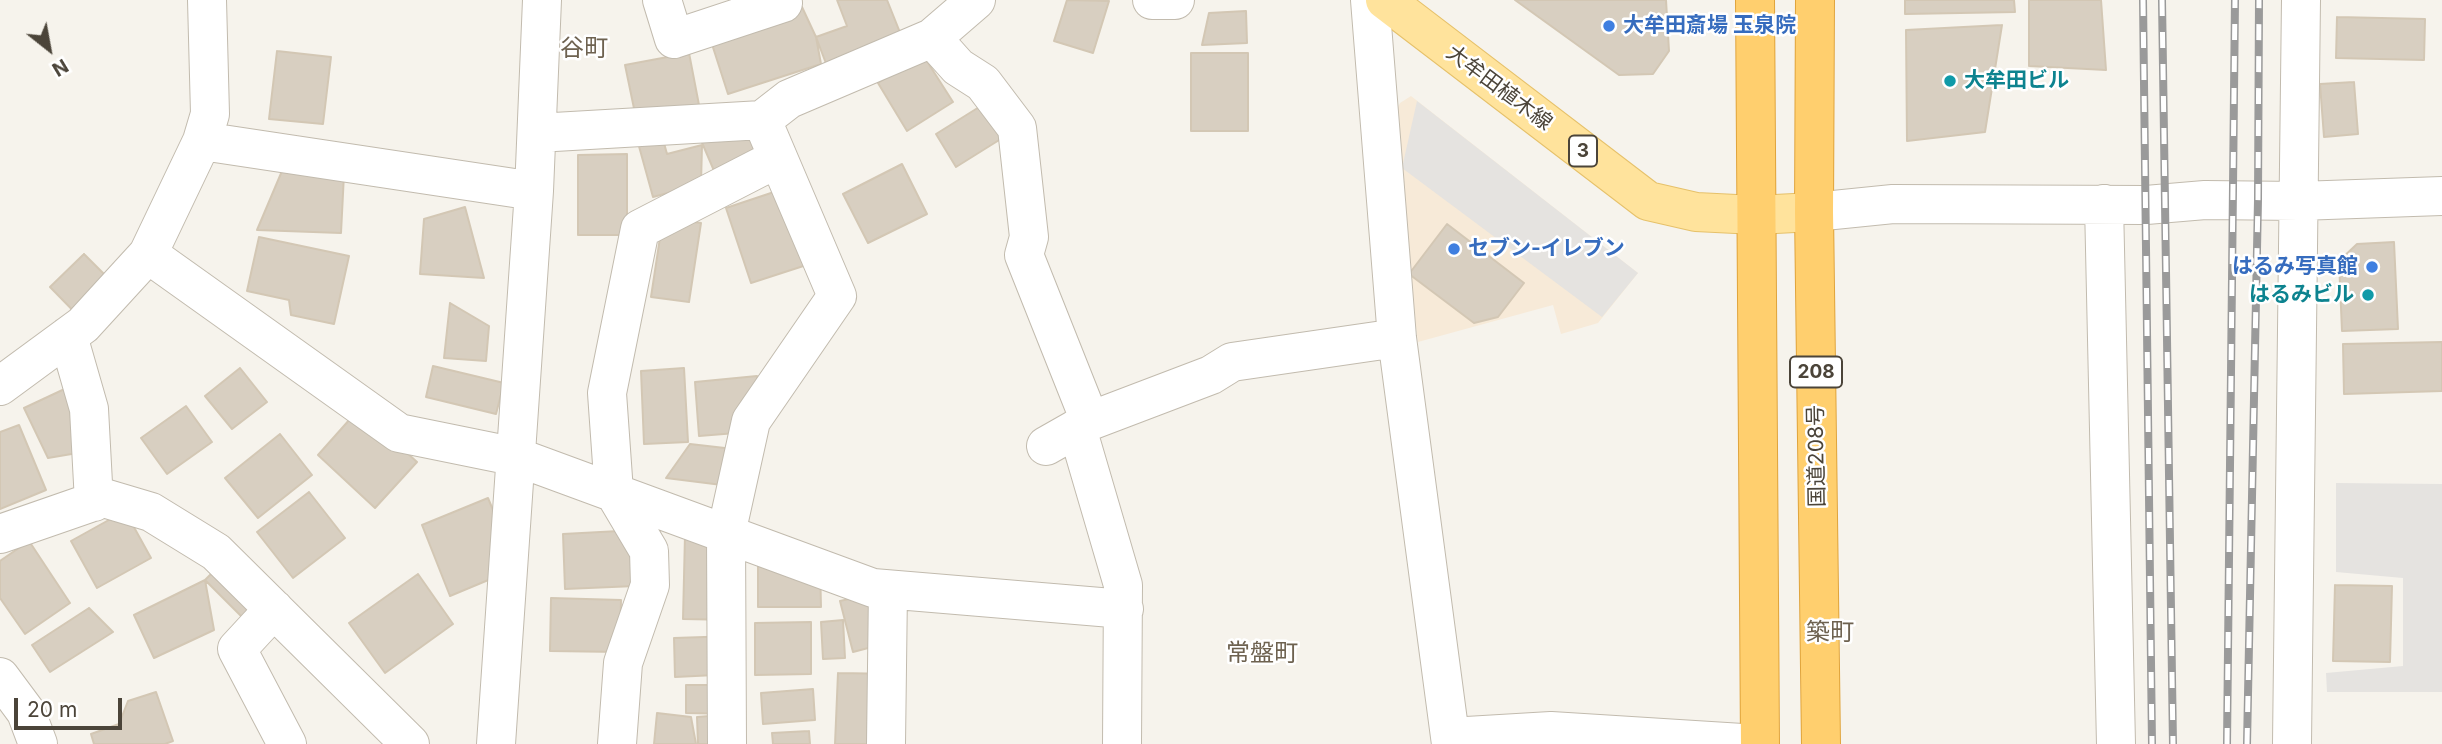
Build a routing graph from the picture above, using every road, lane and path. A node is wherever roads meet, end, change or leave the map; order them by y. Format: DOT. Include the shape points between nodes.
graph roads {
  1 [pos="206,0"];
  2 [pos="542,0"];
  3 [pos="662,0"];
  4 [pos="782,0"];
  5 [pos="976,0"];
  6 [pos="1152,0"];
  7 [pos="1175,0"];
  8 [pos="1370,0"];
  9 [pos="1385,0"];
  10 [pos="1755,0"];
  11 [pos="1815,0"];
  12 [pos="2301,0"];
  13 [pos="932,38"];
  14 [pos="762,120"];
  15 [pos="537,133"];
  16 [pos="202,141"];
  17 [pos="778,158"];
  18 [pos="534,191"];
  19 [pos="2442,196"];
  20 [pos="2299,201"];
  21 [pos="2104,204"];
  22 [pos="1814,212"];
  23 [pos="1756,215"];
  24 [pos="148,254"];
  25 [pos="68,336"];
  26 [pos="1397,338"];
  27 [pos="5,373"];
  28 [pos="1071,432"];
  29 [pos="517,457"];
  30 [pos="614,492"];
  31 [pos="94,502"];
  32 [pos="0,534"];
  33 [pos="726,534"];
  34 [pos="888,590"];
  35 [pos="274,609"];
  36 [pos="1124,610"];
  37 [pos="0,677"];
  38 [pos="1450,741"];
  39 [pos="38,744"];
  40 [pos="287,744"];
  41 [pos="410,744"];
  42 [pos="496,744"];
  43 [pos="617,744"];
  44 [pos="727,744"];
  45 [pos="886,744"];
  46 [pos="1122,744"];
  47 [pos="1759,744"];
  48 [pos="1821,744"];
  49 [pos="2116,744"];
  50 [pos="2292,744"];
  1 -- 16 [label="street" via="210,114"];
  2 -- 15 [label="street"];
  3 -- 4 [label="street" via="674,39"];
  5 -- 13 [label="street"];
  6 -- 7 [label="street"];
  8 -- 26 [label="street"];
  9 -- 23 [label="main road, 大牟田植木線 / 3" via="1648,201 1696,212"];
  10 -- 23 [label="highway"];
  11 -- 22 [label="highway, 国道208号 / 208"];
  12 -- 20 [label="street"];
  13 -- 14 [label="street" via="789,99"];
  13 -- 28 [label="street" via="958,66 983,83 1017,128 1029,237 1024,255"];
  14 -- 15 [label="street"];
  14 -- 17 [label="street"];
  15 -- 18 [label="street"];
  16 -- 18 [label="street"];
  16 -- 24 [label="street"];
  17 -- 30 [label="street" via="640,229 607,393"];
  17 -- 33 [label="street" via="837,296 751,421"];
  18 -- 29 [label="street"];
  19 -- 20 [label="street"];
  20 -- 21 [label="street"];
  20 -- 50 [label="street"];
  21 -- 22 [label="street" via="1893,204"];
  21 -- 49 [label="street"];
  22 -- 23 [label="main road, 大牟田植木線 / 3"];
  22 -- 48 [label="highway, 国道208号 / 208"];
  23 -- 47 [label="highway"];
  24 -- 25 [label="street"];
  24 -- 29 [label="street" via="398,433"];
  25 -- 27 [label="street"];
  25 -- 31 [label="street" via="89,409"];
  26 -- 28 [label="street" via="1232,362 1211,375"];
  26 -- 38 [label="street"];
  28 -- 36 [label="street" via="1123,585"];
  29 -- 30 [label="street"];
  29 -- 42 [label="street"];
  30 -- 33 [label="street"];
  30 -- 43 [label="street" via="649,551 650,585 623,663"];
  31 -- 32 [label="street"];
  31 -- 35 [label="street" via="104,498 151,512 216,552"];
  33 -- 34 [label="street" via="873,589"];
  33 -- 44 [label="street"];
  34 -- 36 [label="street"];
  34 -- 45 [label="street"];
  35 -- 40 [label="street" via="237,649"];
  35 -- 41 [label="street"];
  36 -- 46 [label="street"];
  37 -- 39 [label="street" via="26,712"];
  38 -- 47 [label="street" via="1550,731"];
}
